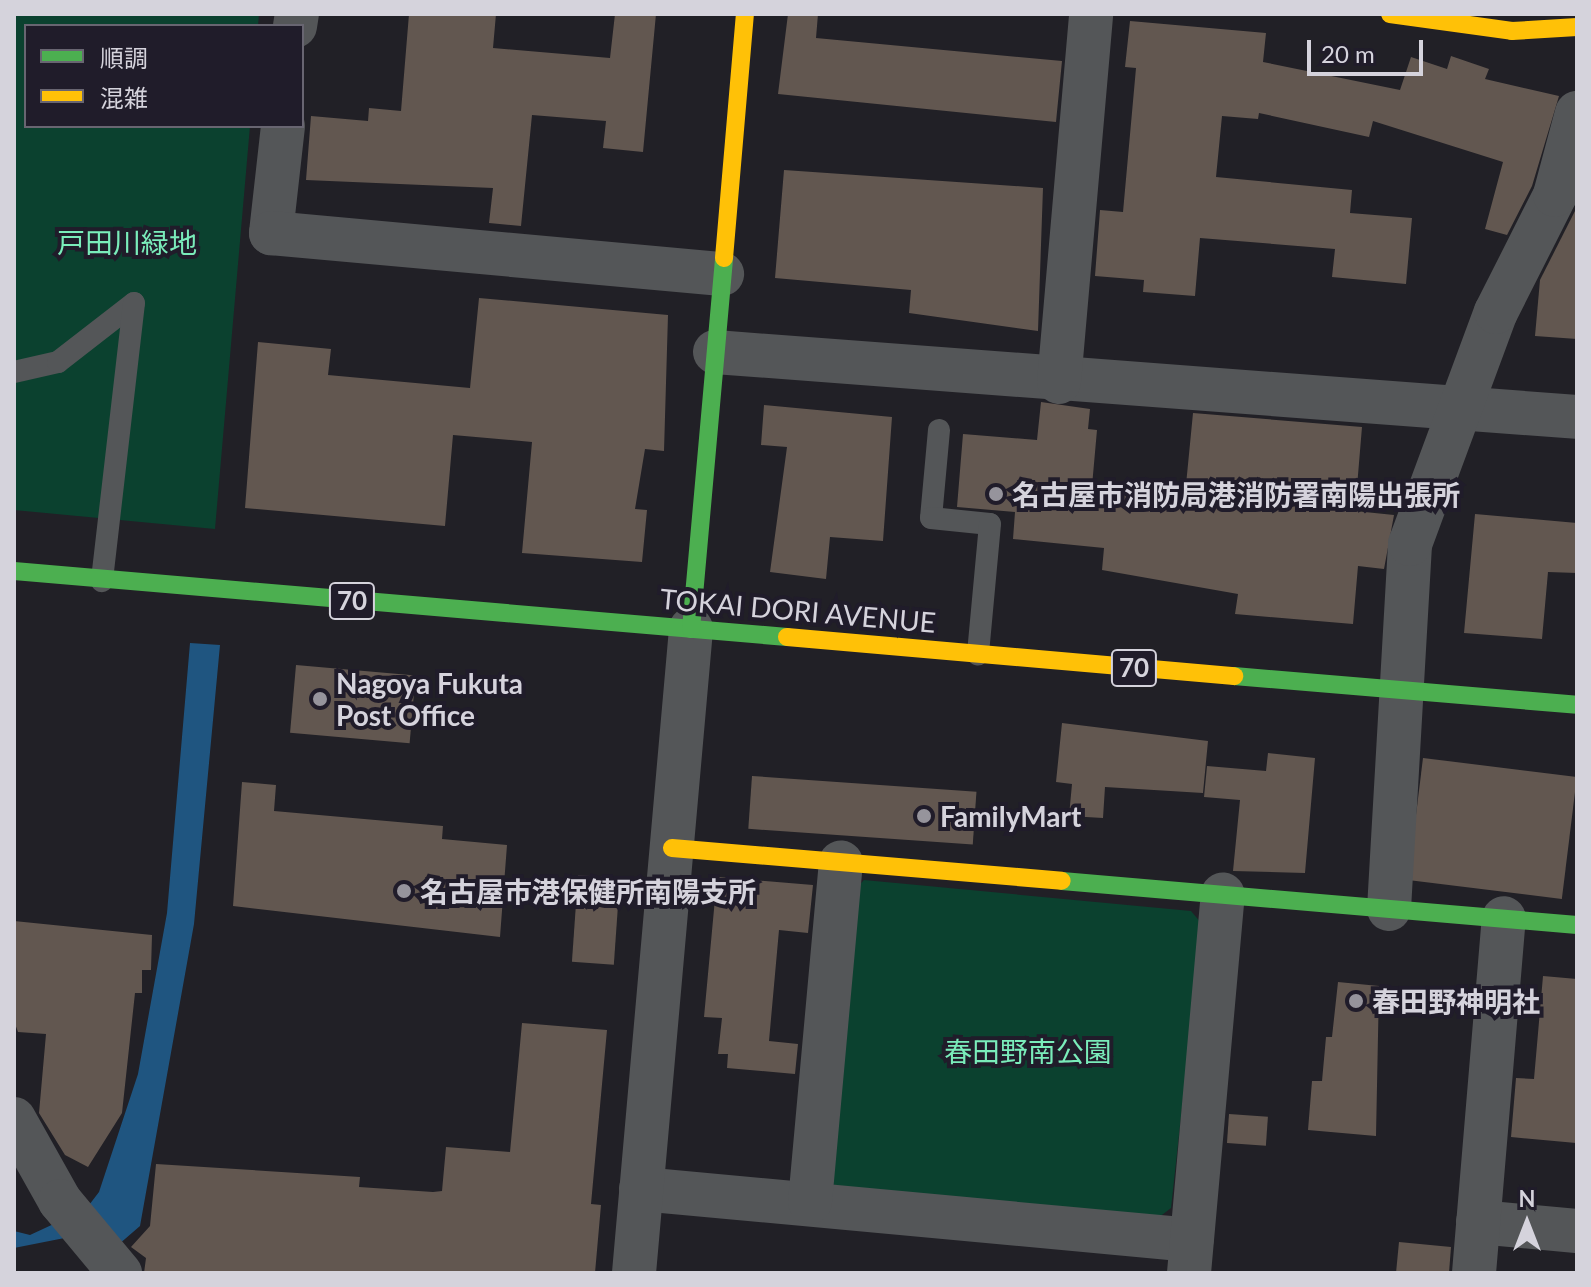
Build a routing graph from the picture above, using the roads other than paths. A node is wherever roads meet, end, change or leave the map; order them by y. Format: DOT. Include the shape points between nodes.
graph roads {
  1 [pos="745,14"];
  2 [pos="1091,14"];
  3 [pos="1390,14"];
  4 [pos="1577,27"];
  5 [pos="1577,113"];
  6 [pos="283,128"];
  7 [pos="722,274"];
  8 [pos="715,352"];
  9 [pos="14,372"];
  10 [pos="1059,382"];
  11 [pos="1461,410"];
  12 [pos="1577,417"];
  13 [pos="939,430"];
  14 [pos="14,571"];
  15 [pos="102,581"];
  16 [pos="691,629"];
  17 [pos="978,654"];
  18 [pos="1406,691"];
  19 [pos="1577,705"];
  20 [pos="672,848"];
  21 [pos="841,862"];
  22 [pos="1223,895"];
  23 [pos="1389,909"];
  24 [pos="1504,918"];
  25 [pos="1577,925"];
  26 [pos="14,1119"];
  27 [pos="641,1189"];
  28 [pos="810,1202"];
  29 [pos="1478,1222"];
  30 [pos="1577,1231"];
  31 [pos="1190,1256"];
  32 [pos="120,1273"];
  33 [pos="634,1273"];
  34 [pos="1474,1273"];
  1 -- 7 [label="street"];
  2 -- 10 [label="street"];
  3 -- 4 [label="street" via="1512,31"];
  5 -- 11 [label="street" via="1555,195 1496,312"];
  6 -- 7 [label="street" via="271,233"];
  7 -- 8 [label="street"];
  8 -- 10 [label="street"];
  8 -- 16 [label="street"];
  9 -- 15 [label="lane" via="58,362 134,303"];
  10 -- 11 [label="street"];
  11 -- 12 [label="street"];
  11 -- 18 [label="street" via="1410,544"];
  13 -- 17 [label="lane" via="931,518 990,524"];
  14 -- 15 [label="street, TOKAI DORI AVENUE / 70"];
  15 -- 16 [label="street, TOKAI DORI AVENUE / 70"];
  16 -- 17 [label="street, TOKAI DORI AVENUE / 70"];
  16 -- 20 [label="street"];
  17 -- 18 [label="street, TOKAI DORI AVENUE / 70"];
  18 -- 19 [label="street, TOKAI DORI AVENUE / 70"];
  18 -- 23 [label="street"];
  20 -- 21 [label="street"];
  20 -- 27 [label="street"];
  21 -- 22 [label="street"];
  21 -- 28 [label="street"];
  22 -- 23 [label="street"];
  22 -- 31 [label="street"];
  23 -- 24 [label="street"];
  24 -- 25 [label="street"];
  24 -- 29 [label="street"];
  26 -- 32 [label="street" via="80,1226"];
  27 -- 28 [label="street"];
  27 -- 33 [label="street"];
  28 -- 31 [label="street"];
  29 -- 30 [label="street"];
  29 -- 34 [label="street"];
}
